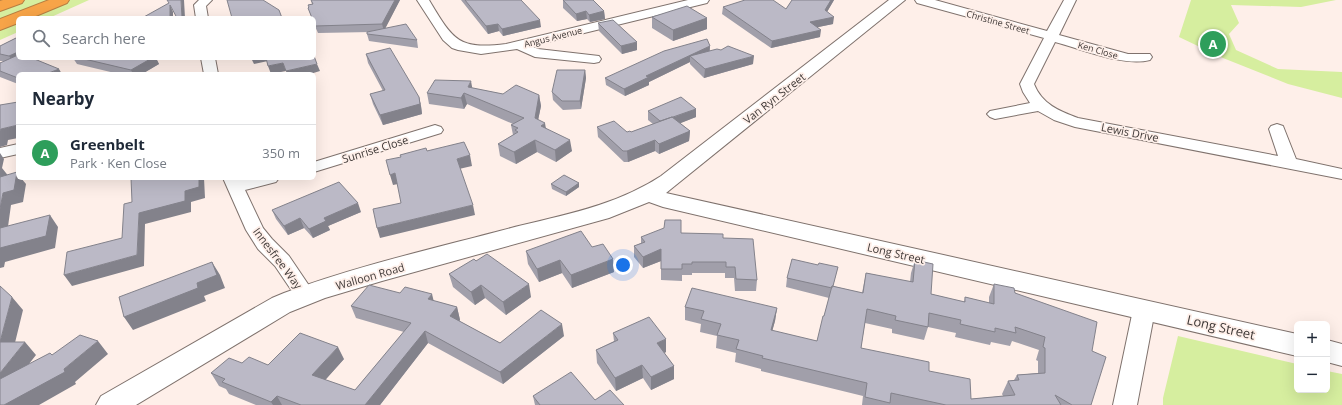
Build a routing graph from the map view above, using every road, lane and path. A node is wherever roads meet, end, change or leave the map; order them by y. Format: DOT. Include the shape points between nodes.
graph roads {
  1 [pos="17,0"];
  2 [pos="21,0"];
  3 [pos="62,0"];
  4 [pos="206,0"];
  5 [pos="423,0"];
  6 [pos="703,0"];
  7 [pos="898,0"];
  8 [pos="921,0"];
  9 [pos="1070,0"];
  10 [pos="0,7"];
  11 [pos="24,16"];
  12 [pos="24,16"];
  13 [pos="202,16"];
  14 [pos="16,19"];
  15 [pos="16,19"];
  16 [pos="0,26"];
  17 [pos="1051,37"];
  18 [pos="519,45"];
  19 [pos="1145,57"];
  20 [pos="594,59"];
  21 [pos="208,60"];
  22 [pos="211,72"];
  23 [pos="1040,106"];
  24 [pos="996,114"];
  25 [pos="1277,129"];
  26 [pos="435,130"];
  27 [pos="16,149"];
  28 [pos="0,153"];
  29 [pos="1289,163"];
  30 [pos="316,165"];
  31 [pos="1342,174"];
  32 [pos="256,180"];
  33 [pos="234,183"];
  34 [pos="648,194"];
  35 [pos="305,294"];
  36 [pos="1144,310"];
  37 [pos="1294,344"];
  38 [pos="1330,352"];
  39 [pos="1342,355"];
  40 [pos="111,405"];
  41 [pos="1125,405"];
  1 -- 10 [label="highway"];
  2 -- 10 [label="highway"];
  3 -- 11 [label="highway"];
  3 -- 12 [label="highway"];
  4 -- 13 [label="street" via="200,6"];
  5 -- 18 [label="street, Angus Avenue" via="442,28 456,44 464,48 491,50"];
  6 -- 18 [label="street, Angus Avenue"];
  7 -- 34 [label="street, Van Ryn Street" via="669,181"];
  8 -- 17 [label="street, Christine Street"];
  9 -- 17 [label="street, Lewis Drive"];
  14 -- 16 [label="highway"];
  15 -- 16 [label="highway"];
  17 -- 19 [label="street, Ken Close" via="1128,58"];
  17 -- 23 [label="street, Lewis Drive" via="1027,84 1034,101"];
  18 -- 20 [label="street" via="535,53"];
  21 -- 22 [label="street"];
  23 -- 24 [label="street"];
  23 -- 29 [label="street, Lewis Drive" via="1059,117 1075,122"];
  25 -- 29 [label="street"];
  26 -- 30 [label="street, Sunrise Close"];
  27 -- 28 [label="street"];
  29 -- 31 [label="street, Lewis Drive"];
  32 -- 33 [label="street"];
  33 -- 35 [label="street, Innesfree Way" via="255,230 282,261"];
  34 -- 35 [label="street, Walloon Road" via="623,206 599,213"];
  34 -- 36 [label="street, Long Street" via="663,200"];
  35 -- 40 [label="street, Walloon Road" via="280,305"];
  36 -- 37 [label="street, Long Street"];
  36 -- 41 [label="street"];
  38 -- 39 [label="street"];
}
